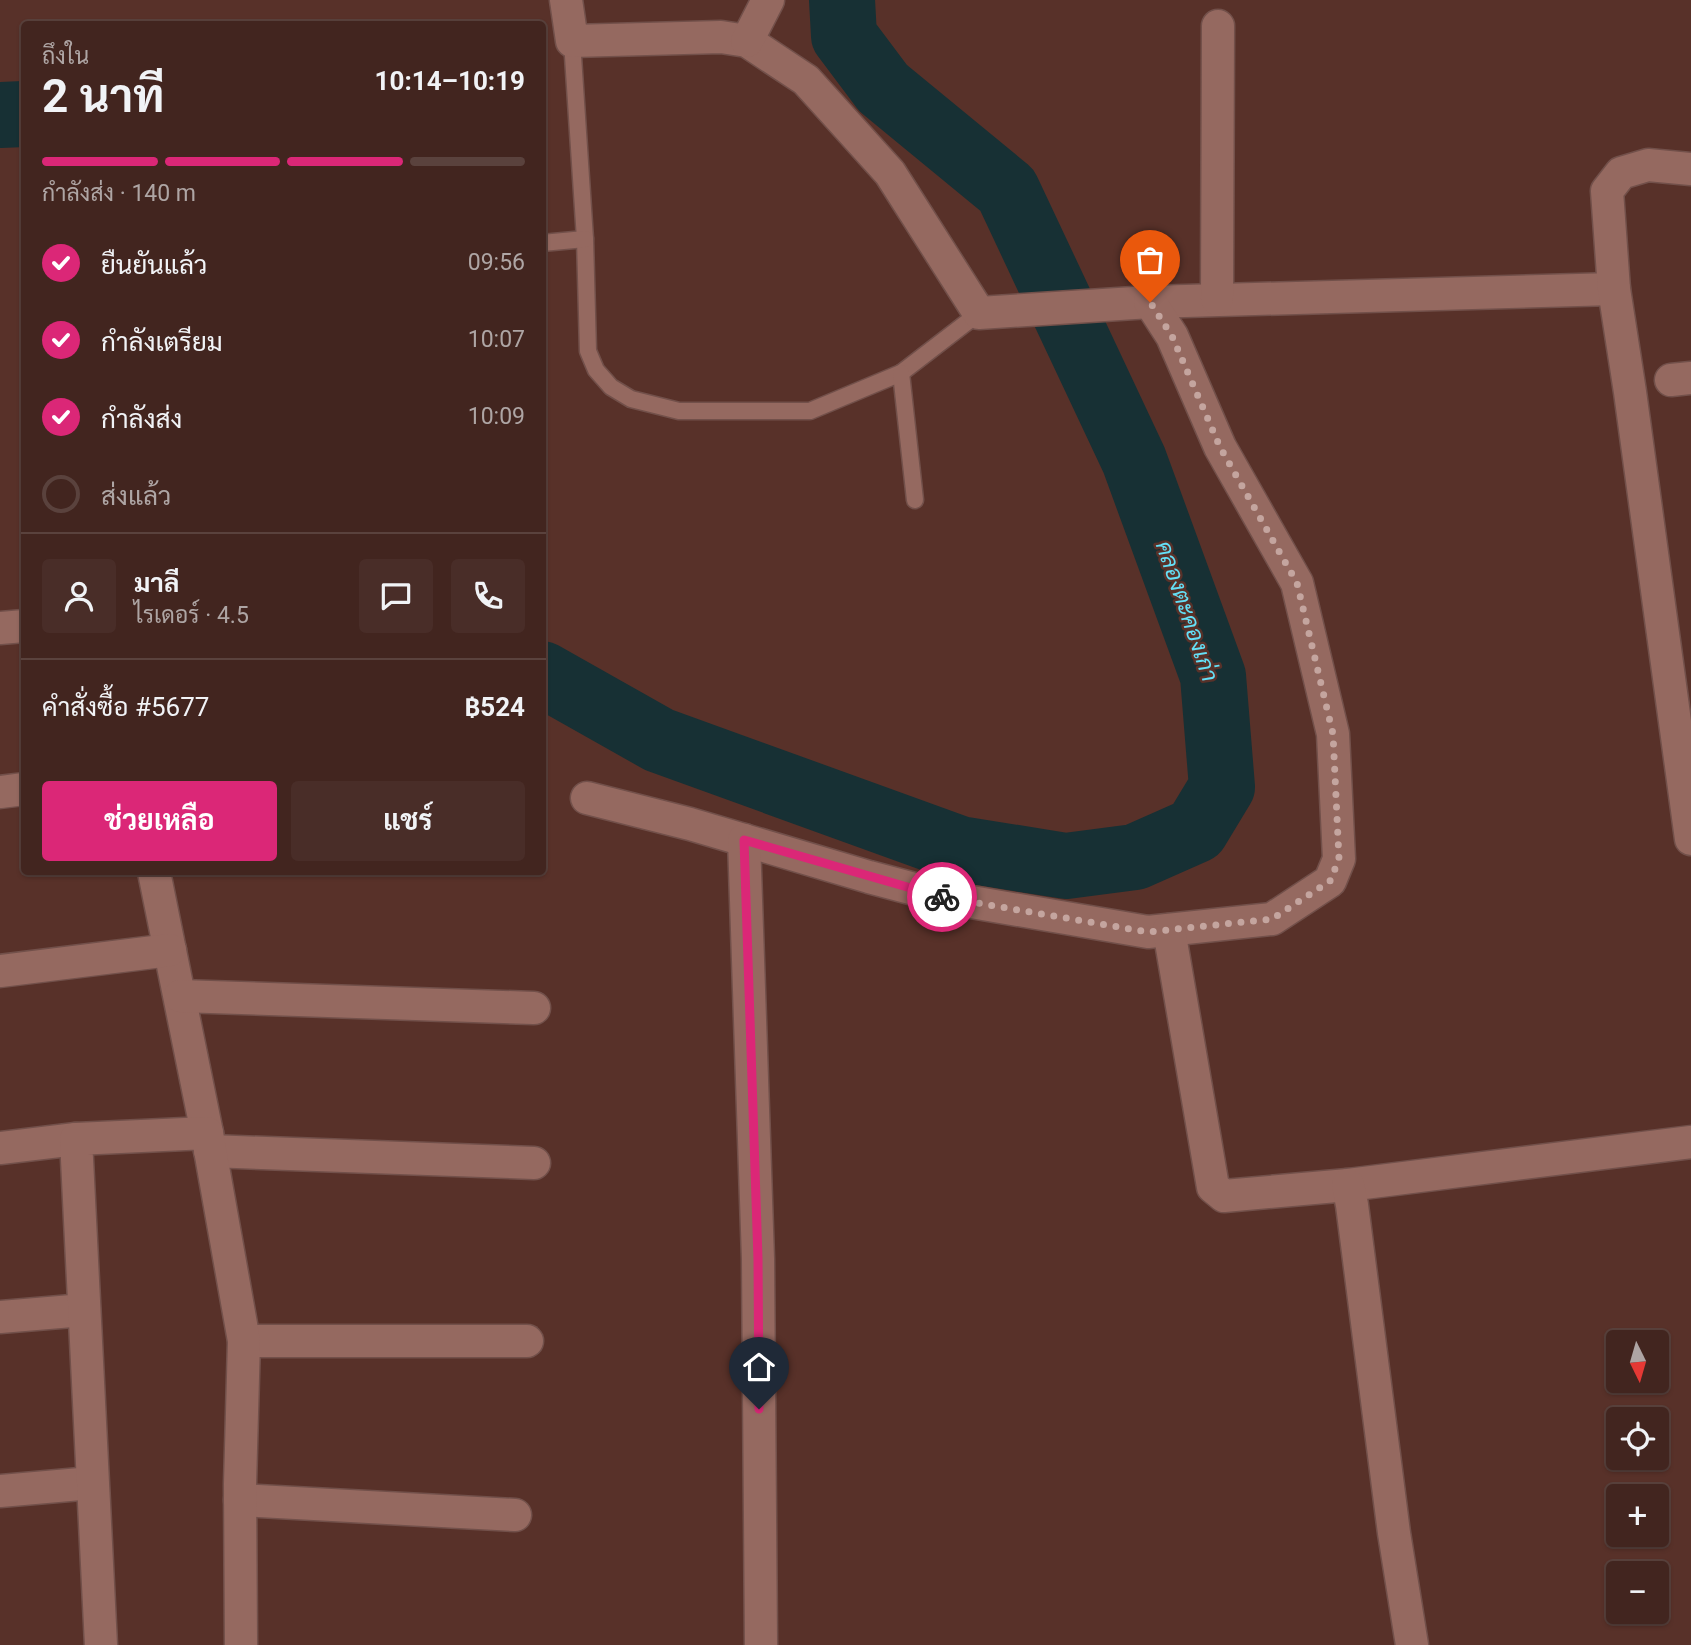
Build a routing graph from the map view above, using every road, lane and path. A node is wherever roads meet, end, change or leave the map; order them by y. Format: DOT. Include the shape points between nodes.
graph roads {
  1 [pos="566,0"];
  2 [pos="768,0"];
  3 [pos="1218,26"];
  4 [pos="572,41"];
  5 [pos="747,41"];
  6 [pos="1691,169"];
  7 [pos="585,239"];
  8 [pos="546,243"];
  9 [pos="1614,289"];
  10 [pos="1217,299"];
  11 [pos="1150,302"];
  12 [pos="992,312"];
  13 [pos="901,373"];
  14 [pos="915,500"];
  15 [pos="21,626"];
  16 [pos="0,628"];
  17 [pos="21,789"];
  18 [pos="0,792"];
  19 [pos="587,798"];
  20 [pos="1691,838"];
  21 [pos="744,840"];
  22 [pos="155,875"];
  23 [pos="1169,930"];
  24 [pos="170,950"];
  25 [pos="0,971"];
  26 [pos="180,996"];
  27 [pos="534,1007"];
  28 [pos="76,1139"];
  29 [pos="209,1142"];
  30 [pos="1691,1142"];
  31 [pos="0,1148"];
  32 [pos="534,1163"];
  33 [pos="1348,1185"];
  34 [pos="84,1310"];
  35 [pos="0,1317"];
  36 [pos="244,1341"];
  37 [pos="527,1341"];
  38 [pos="92,1483"];
  39 [pos="0,1491"];
  40 [pos="240,1500"];
  41 [pos="515,1515"];
  42 [pos="101,1645"];
  43 [pos="241,1645"];
  44 [pos="761,1645"];
  45 [pos="1412,1645"];
  1 -- 4 [label="street"];
  2 -- 5 [label="street"];
  3 -- 10 [label="street"];
  4 -- 5 [label="street" via="721,37"];
  4 -- 7 [label="lane"];
  5 -- 12 [label="street" via="806,80 890,173"];
  6 -- 9 [label="street" via="1648,165 1621,173 1606,191"];
  7 -- 8 [label="lane"];
  7 -- 13 [label="lane" via="588,351 611,387 631,398 679,411 810,411"];
  9 -- 10 [label="street"];
  9 -- 20 [label="street"];
  10 -- 11 [label="street"];
  11 -- 12 [label="street"];
  11 -- 23 [label="street" via="1172,336 1220,447 1297,583 1333,734 1339,859 1330,881 1272,919"];
  12 -- 13 [label="lane"];
  13 -- 14 [label="lane"];
  15 -- 16 [label="street"];
  17 -- 18 [label="street"];
  19 -- 21 [label="street"];
  21 -- 23 [label="street" via="948,898 1148,932"];
  21 -- 44 [label="street" via="758,1273"];
  22 -- 24 [label="street"];
  23 -- 33 [label="street" via="1213,1187 1224,1196"];
  24 -- 25 [label="street"];
  24 -- 26 [label="street"];
  26 -- 27 [label="street"];
  26 -- 29 [label="street"];
  28 -- 29 [label="street"];
  28 -- 31 [label="street"];
  28 -- 34 [label="street"];
  29 -- 32 [label="street"];
  29 -- 36 [label="street"];
  30 -- 33 [label="street"];
  33 -- 45 [label="street"];
  34 -- 35 [label="street"];
  34 -- 38 [label="street"];
  36 -- 37 [label="street"];
  36 -- 40 [label="street"];
  38 -- 39 [label="street"];
  38 -- 42 [label="street"];
  40 -- 41 [label="street"];
  40 -- 43 [label="street"];
}
